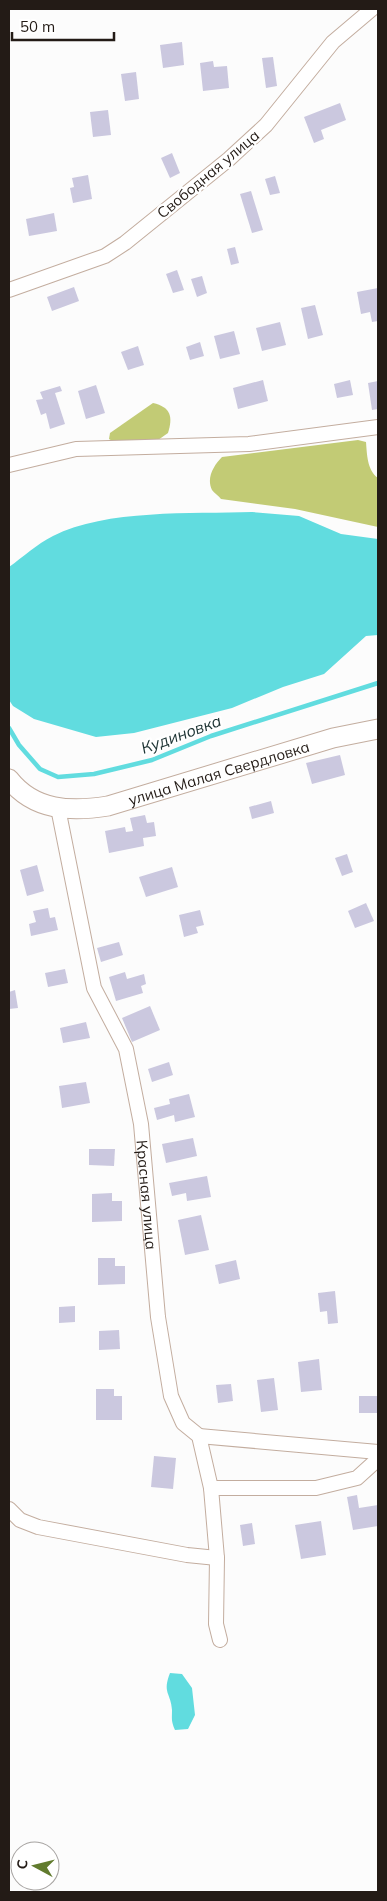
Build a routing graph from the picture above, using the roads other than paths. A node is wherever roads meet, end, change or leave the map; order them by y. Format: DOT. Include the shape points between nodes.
graph roads {
  1 [pos="372,9"];
  2 [pos="9,290"];
  3 [pos="378,427"];
  4 [pos="9,466"];
  5 [pos="378,728"];
  6 [pos="9,779"];
  7 [pos="58,808"];
  8 [pos="199,1436"];
  9 [pos="378,1452"];
  10 [pos="378,1459"];
  11 [pos="211,1488"];
  12 [pos="9,1509"];
  13 [pos="217,1558"];
  14 [pos="220,1640"];
  1 -- 2 [label="street, Свободная улица" via="334,42 266,125 125,244 105,256"];
  3 -- 4 [label="street" via="249,444 76,449"];
  5 -- 7 [label="main road, улица Малая Свердловка" via="333,738 108,806 83,810"];
  6 -- 7 [label="main road" via="26,796"];
  7 -- 8 [label="street, Красная улица" via="94,988 126,1049 141,1124 158,1317 171,1396 183,1423"];
  8 -- 9 [label="street"];
  8 -- 11 [label="street"];
  10 -- 11 [label="street" via="357,1478 316,1488"];
  11 -- 13 [label="street"];
  12 -- 13 [label="street" via="20,1520 38,1527"];
  13 -- 14 [label="street" via="216,1624"];
}
